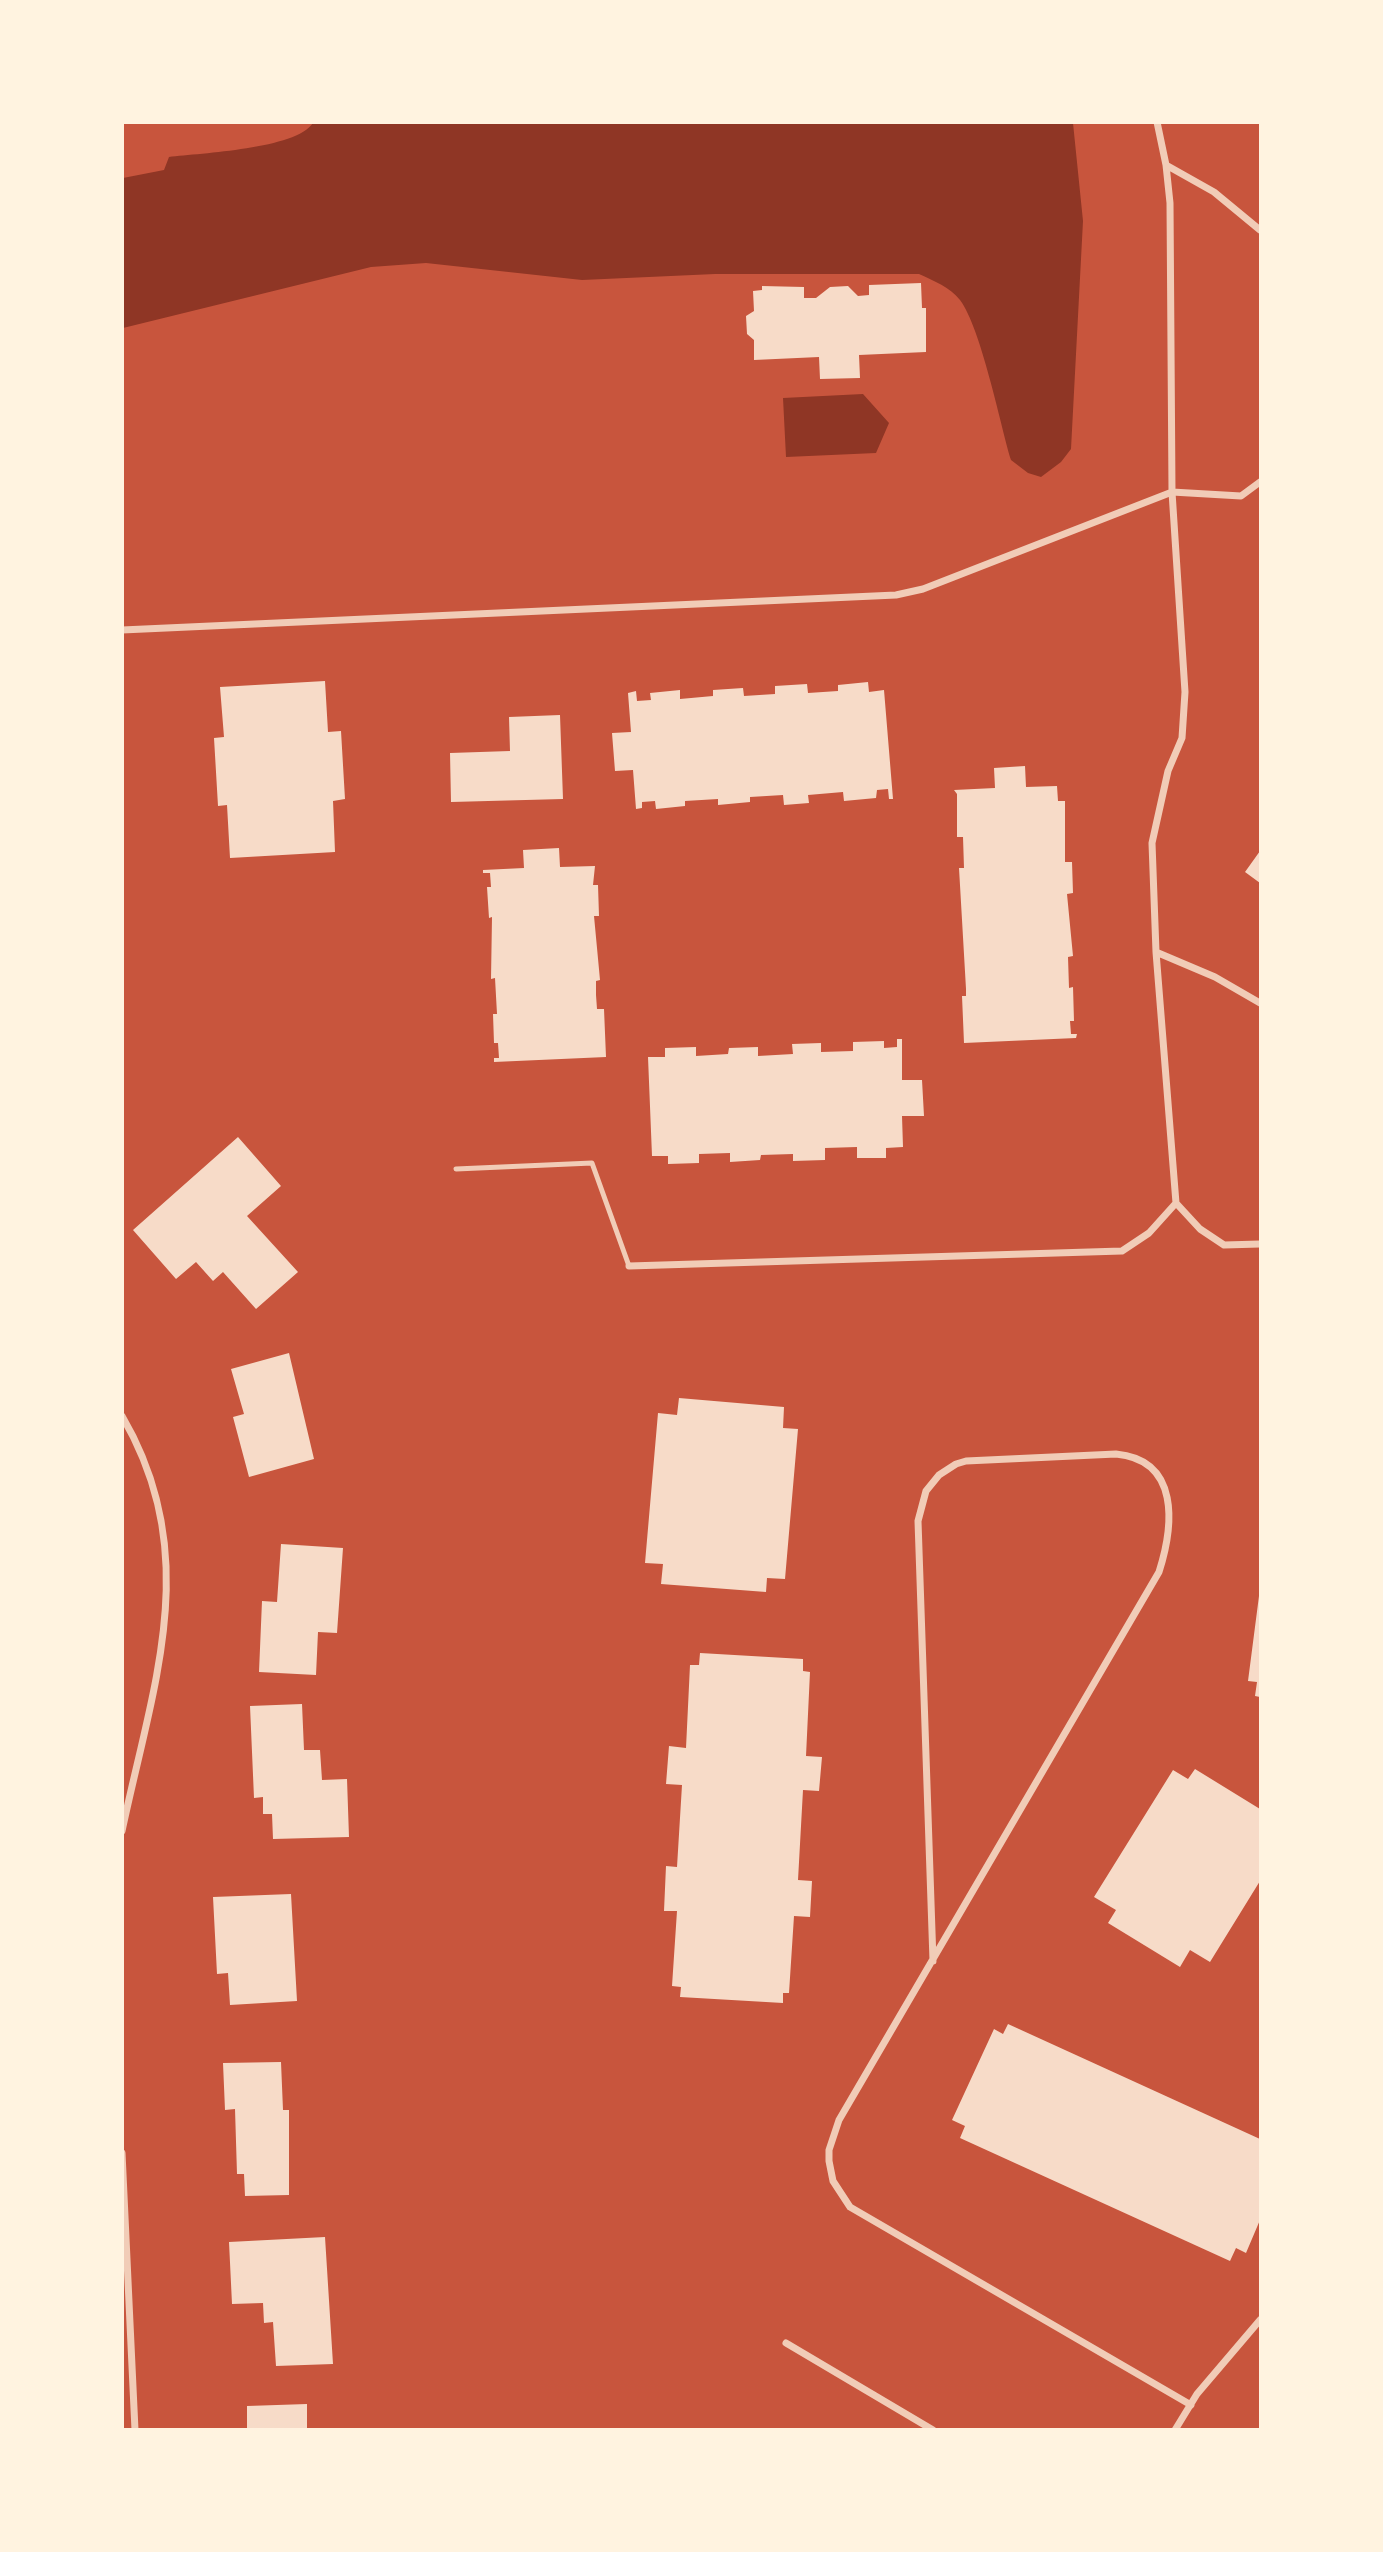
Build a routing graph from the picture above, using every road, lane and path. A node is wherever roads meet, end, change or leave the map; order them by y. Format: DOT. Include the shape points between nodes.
graph roads {
  1 [pos="1157,122"];
  2 [pos="1166,166"];
  3 [pos="1261,230"];
  4 [pos="1261,482"];
  5 [pos="1172,492"];
  6 [pos="122,631"];
  7 [pos="1156,952"];
  8 [pos="1261,1003"];
  9 [pos="456,1169"];
  10 [pos="1176,1203"];
  11 [pos="1261,1244"];
  12 [pos="629,1266"];
  13 [pos="122,1416"];
  14 [pos="122,1831"];
  15 [pos="933,1961"];
  16 [pos="122,2153"];
  17 [pos="1261,2320"];
  18 [pos="786,2343"];
  19 [pos="1191,2405"];
  20 [pos="135,2430"];
  21 [pos="933,2430"];
  22 [pos="1175,2430"];
  1 -- 2 [label="street"];
  2 -- 3 [label="street" via="1214,192"];
  2 -- 5 [label="street"];
  4 -- 5 [label="street" via="1241,496"];
  5 -- 6 [label="street" via="923,589 896,595"];
  5 -- 7 [label="street" via="1185,712 1152,843"];
  7 -- 8 [label="street"];
  7 -- 10 [label="street"];
  9 -- 12 [label="lane" via="592,1163"];
  10 -- 11 [label="street" via="1200,1229 1224,1245"];
  10 -- 12 [label="street" via="1149,1233 1122,1251"];
  13 -- 14 [label="street" via="145,1459 159,1501 166,1544 167,1609"];
  15 -- 15 [label="street" via="1158,1572 1165,1552 1169,1496 1154,1469 1137,1457 966,1461 939,1475 926,1491 919,1521"];
  15 -- 19 [label="street" via="839,2120 829,2150 833,2181 843,2200"];
  16 -- 20 [label="street"];
  17 -- 19 [label="street"];
  18 -- 21 [label="street"];
  19 -- 22 [label="street"];
}
